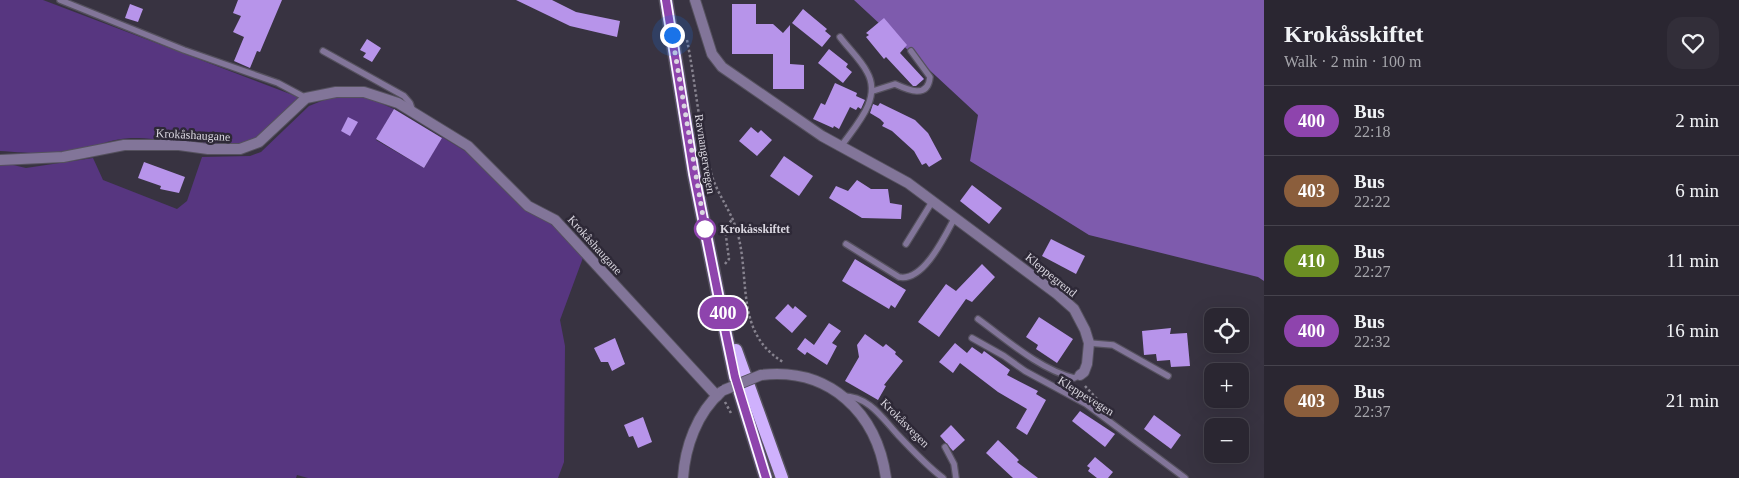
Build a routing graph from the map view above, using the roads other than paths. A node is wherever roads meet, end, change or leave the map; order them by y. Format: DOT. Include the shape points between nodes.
graph roads {
  1 [pos="60,0"];
  2 [pos="666,0"];
  3 [pos="695,0"];
  4 [pos="840,37"];
  5 [pos="323,51"];
  6 [pos="911,51"];
  7 [pos="873,91"];
  8 [pos="306,98"];
  9 [pos="413,114"];
  10 [pos="842,145"];
  11 [pos="0,160"];
  12 [pos="932,202"];
  13 [pos="954,219"];
  14 [pos="846,244"];
  15 [pos="906,244"];
  16 [pos="723,312"];
  17 [pos="978,319"];
  18 [pos="972,338"];
  19 [pos="1089,343"];
  20 [pos="1080,375"];
  21 [pos="1168,376"];
  22 [pos="721,393"];
  23 [pos="843,396"];
  24 [pos="945,447"];
  25 [pos="683,478"];
  26 [pos="766,478"];
  27 [pos="782,478"];
  28 [pos="886,478"];
  29 [pos="943,478"];
  30 [pos="956,478"];
  31 [pos="1185,478"];
  1 -- 8 [label="lane" via="184,50 278,83"];
  2 -- 16 [label="main road, Ravnangervegen" via="694,174"];
  3 -- 10 [label="street, Kleppegrend" via="712,54 722,67 822,136"];
  4 -- 7 [label="lane" via="866,70 873,83"];
  5 -- 9 [label="lane, Krokåshaugane" via="404,96"];
  6 -- 7 [label="lane" via="930,77 926,87 912,92 895,84"];
  7 -- 10 [label="lane" via="865,111"];
  8 -- 9 [label="street, Krokåshaugane" via="336,92 364,92 386,97"];
  8 -- 11 [label="street, Krokåshaugane" via="259,142 240,149 114,145 63,157"];
  9 -- 22 [label="street, Krokåshaugane" via="468,146 528,206 555,220"];
  10 -- 12 [label="street, Kleppegrend" via="886,169"];
  12 -- 13 [label="street, Kleppegrend"];
  12 -- 15 [label="lane"];
  13 -- 14 [label="lane" via="931,257 907,278 899,277"];
  13 -- 19 [label="street, Kleppegrend" via="1074,309"];
  16 -- 26 [label="main road, Ravnangervegen" via="735,377"];
  16 -- 27 [label="main road, Ravnangervegen"];
  17 -- 20 [label="lane, Kleppegrend" via="1060,373 1074,378"];
  18 -- 31 [label="lane, Kleppevegen" via="1086,404"];
  19 -- 20 [label="street, Kleppegrend" via="1087,364"];
  19 -- 21 [label="lane" via="1113,346"];
  22 -- 23 [label="street, Krokåsvegen, bridge" via="761,374 795,376"];
  22 -- 25 [label="street, Krokåsvegen" via="699,419 684,463"];
  23 -- 28 [label="street, Krokåsvegen" via="871,427 883,457"];
  23 -- 29 [label="lane, Krokåsvegen" via="868,404 880,413"];
  24 -- 30 [label="lane" via="954,464"];
}
